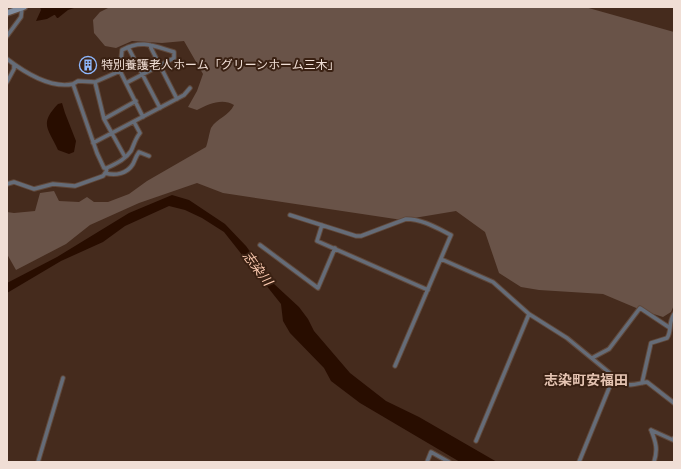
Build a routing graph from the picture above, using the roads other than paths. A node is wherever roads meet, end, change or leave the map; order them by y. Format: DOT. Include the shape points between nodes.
graph roads {
  1 [pos="23,7"];
  2 [pos="7,13"];
  3 [pos="7,36"];
  4 [pos="150,45"];
  5 [pos="128,47"];
  6 [pos="7,59"];
  7 [pos="14,65"];
  8 [pos="160,65"];
  9 [pos="120,71"];
  10 [pos="142,74"];
  11 [pos="7,82"];
  12 [pos="95,82"];
  13 [pos="126,83"];
  14 [pos="72,84"];
  15 [pos="190,88"];
  16 [pos="178,99"];
  17 [pos="136,101"];
  18 [pos="160,108"];
  19 [pos="143,116"];
  20 [pos="104,119"];
  21 [pos="134,122"];
  22 [pos="112,133"];
  23 [pos="93,143"];
  24 [pos="149,156"];
  25 [pos="125,157"];
  26 [pos="107,168"];
  27 [pos="106,173"];
  28 [pos="7,184"];
  29 [pos="290,215"];
  30 [pos="322,226"];
  31 [pos="260,245"];
  32 [pos="335,248"];
  33 [pos="441,259"];
  34 [pos="428,290"];
  35 [pos="529,314"];
  36 [pos="674,314"];
  37 [pos="671,331"];
  38 [pos="592,358"];
  39 [pos="395,366"];
  40 [pos="614,376"];
  41 [pos="63,378"];
  42 [pos="642,383"];
  43 [pos="674,404"];
  44 [pos="674,438"];
  45 [pos="476,441"];
  46 [pos="38,462"];
  47 [pos="427,462"];
  48 [pos="449,462"];
  49 [pos="579,462"];
  50 [pos="654,462"];
  1 -- 2 [label="main road"];
  1 -- 3 [label="street" via="21,17"];
  4 -- 5 [label="street" via="138,44"];
  4 -- 8 [label="street"];
  4 -- 8 [label="street" via="174,52 174,58"];
  5 -- 9 [label="street" via="122,50"];
  5 -- 10 [label="street"];
  6 -- 7 [label="street"];
  7 -- 11 [label="street"];
  7 -- 14 [label="street" via="49,82"];
  8 -- 10 [label="street"];
  8 -- 16 [label="street"];
  9 -- 12 [label="street"];
  9 -- 13 [label="street"];
  10 -- 13 [label="street"];
  10 -- 18 [label="street"];
  12 -- 14 [label="street" via="78,81"];
  12 -- 20 [label="street"];
  13 -- 17 [label="street"];
  14 -- 23 [label="street"];
  15 -- 16 [label="street"];
  16 -- 18 [label="street"];
  17 -- 19 [label="street"];
  17 -- 20 [label="street"];
  18 -- 19 [label="street"];
  19 -- 21 [label="street"];
  20 -- 22 [label="street"];
  21 -- 22 [label="street"];
  21 -- 25 [label="street" via="140,133"];
  22 -- 23 [label="street"];
  22 -- 25 [label="street"];
  23 -- 26 [label="street" via="104,168"];
  24 -- 27 [label="street" via="139,152 126,171 120,174"];
  25 -- 26 [label="street"];
  26 -- 27 [label="street"];
  27 -- 28 [label="street" via="75,186 54,184 34,189 14,182"];
  29 -- 30 [label="street"];
  30 -- 32 [label="street" via="317,240"];
  30 -- 33 [label="street" via="360,236 406,219 413,219 451,235"];
  31 -- 32 [label="street" via="318,288"];
  32 -- 34 [label="street"];
  33 -- 34 [label="street"];
  33 -- 35 [label="street" via="493,282"];
  34 -- 39 [label="street"];
  35 -- 38 [label="street" via="567,338"];
  35 -- 45 [label="street"];
  36 -- 37 [label="street" via="670,323"];
  37 -- 38 [label="street" via="640,308 609,349"];
  37 -- 42 [label="street" via="667,338 651,343"];
  38 -- 40 [label="street"];
  40 -- 42 [label="street" via="627,385"];
  40 -- 49 [label="street"];
  41 -- 46 [label="street"];
  42 -- 43 [label="street" via="647,382"];
  44 -- 50 [label="street" via="651,430 657,448"];
  47 -- 48 [label="street" via="431,452"];
}
